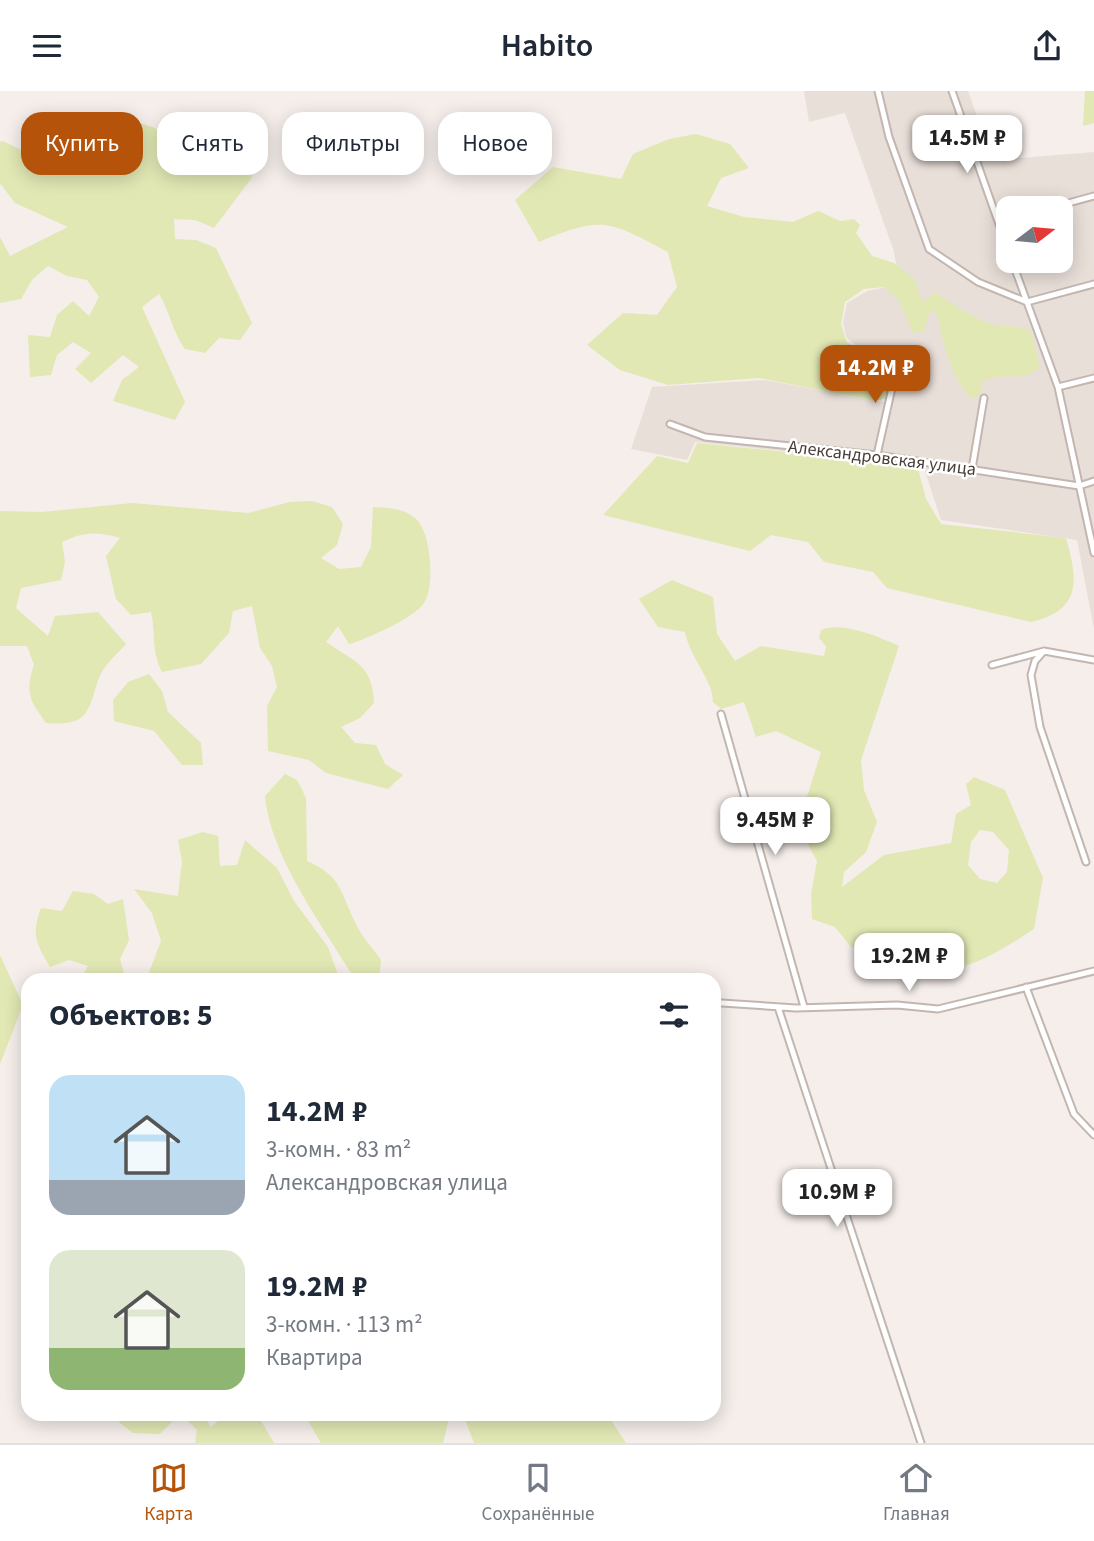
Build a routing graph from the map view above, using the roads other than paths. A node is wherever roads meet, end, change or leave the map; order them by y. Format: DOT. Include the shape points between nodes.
graph roads {
  1 [pos="878,91"];
  2 [pos="952,91"];
  3 [pos="1094,196"];
  4 [pos="1073,202"];
  5 [pos="996,217"];
  6 [pos="1016,273"];
  7 [pos="1094,284"];
  8 [pos="1027,302"];
  9 [pos="898,361"];
  10 [pos="1094,378"];
  11 [pos="1058,387"];
  12 [pos="984,398"];
  13 [pos="670,425"];
  14 [pos="877,454"];
  15 [pos="972,469"];
  16 [pos="1094,481"];
  17 [pos="1079,486"];
  18 [pos="1094,553"];
  19 [pos="1044,650"];
  20 [pos="1094,660"];
  21 [pos="992,665"];
  22 [pos="721,714"];
  23 [pos="1086,862"];
  24 [pos="1094,971"];
  25 [pos="1026,987"];
  26 [pos="722,1003"];
  27 [pos="778,1007"];
  28 [pos="804,1007"];
  29 [pos="1094,1135"];
  30 [pos="921,1443"];
  1 -- 8 [label="street" via="889,137 929,249 978,282"];
  2 -- 5 [label="street"];
  3 -- 4 [label="street"];
  6 -- 8 [label="street"];
  7 -- 8 [label="street"];
  8 -- 11 [label="street"];
  9 -- 14 [label="street"];
  10 -- 11 [label="street"];
  11 -- 17 [label="street"];
  12 -- 15 [label="street"];
  13 -- 14 [label="street, Александровская улица" via="705,437"];
  14 -- 15 [label="street, Александровская улица"];
  15 -- 17 [label="street, Александровская улица"];
  16 -- 17 [label="street, Александровская улица"];
  17 -- 18 [label="street"];
  19 -- 20 [label="street"];
  19 -- 21 [label="street"];
  19 -- 23 [label="street" via="1031,675 1038,715"];
  22 -- 28 [label="street"];
  24 -- 25 [label="street"];
  25 -- 28 [label="street" via="939,1009"];
  25 -- 29 [label="street" via="1074,1114"];
  26 -- 27 [label="street"];
  27 -- 28 [label="street"];
  27 -- 30 [label="street"];
}
